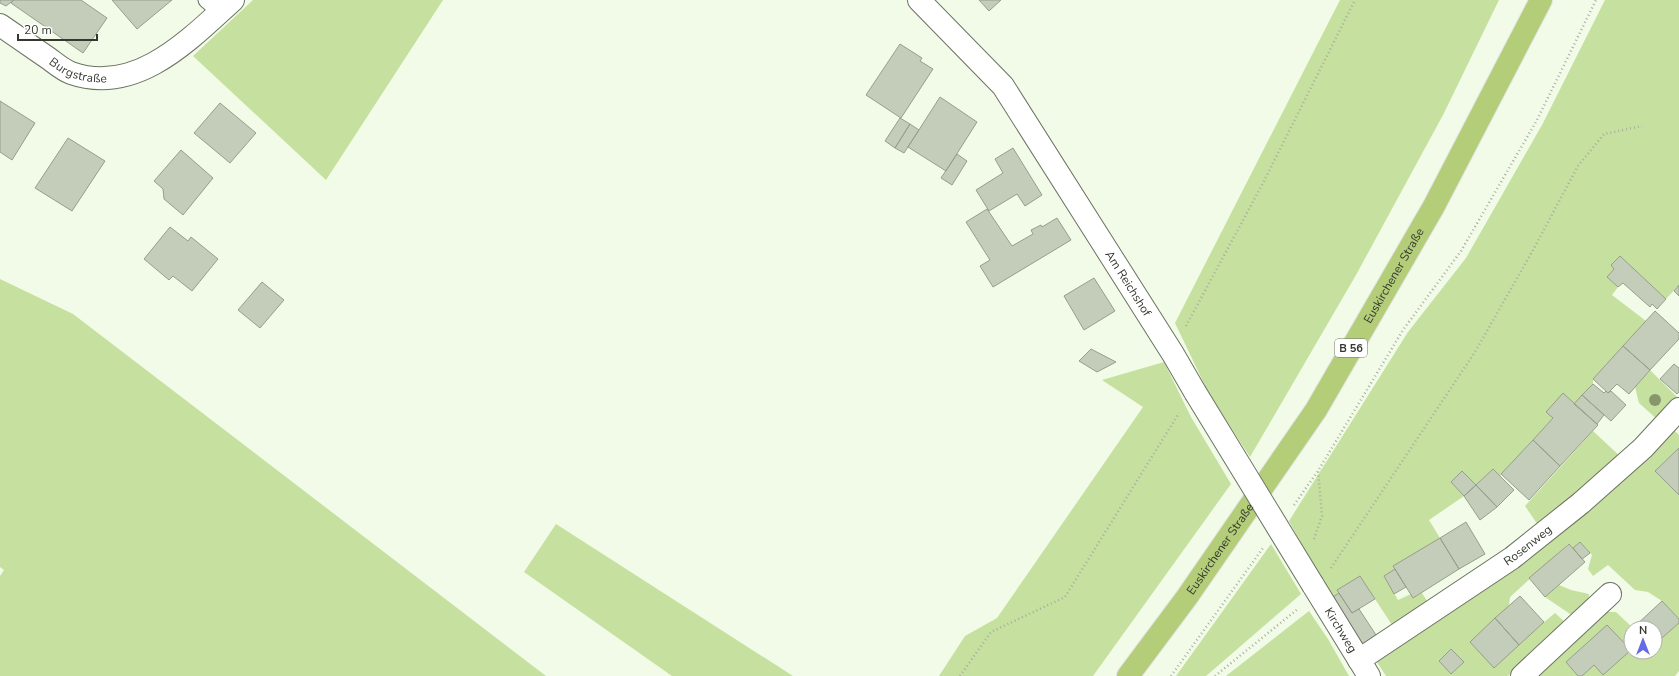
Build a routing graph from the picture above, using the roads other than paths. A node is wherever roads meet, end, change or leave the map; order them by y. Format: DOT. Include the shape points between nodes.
graph roads {
  1 [pos="919,0"];
  2 [pos="1541,0"];
  3 [pos="220,4"];
  4 [pos="0,25"];
  5 [pos="1679,409"];
  6 [pos="1319,584"];
  7 [pos="1610,594"];
  8 [pos="1364,668"];
  9 [pos="1128,676"];
  10 [pos="1522,676"];
  1 -- 6 [label="street, Am Reichshof, bridge" via="1003,86"];
  2 -- 9 [label="main road, Euskirchener Straße / B 56" via="1434,206 1316,410 1187,597"];
  3 -- 4 [label="street, Burgstraße" via="185,43 164,58 145,69 112,79 90,78 69,72"];
  5 -- 8 [label="street, Rosenweg" via="1643,448 1587,498 1512,558"];
  6 -- 8 [label="street, Kirchweg"];
  7 -- 10 [label="street"];
}
